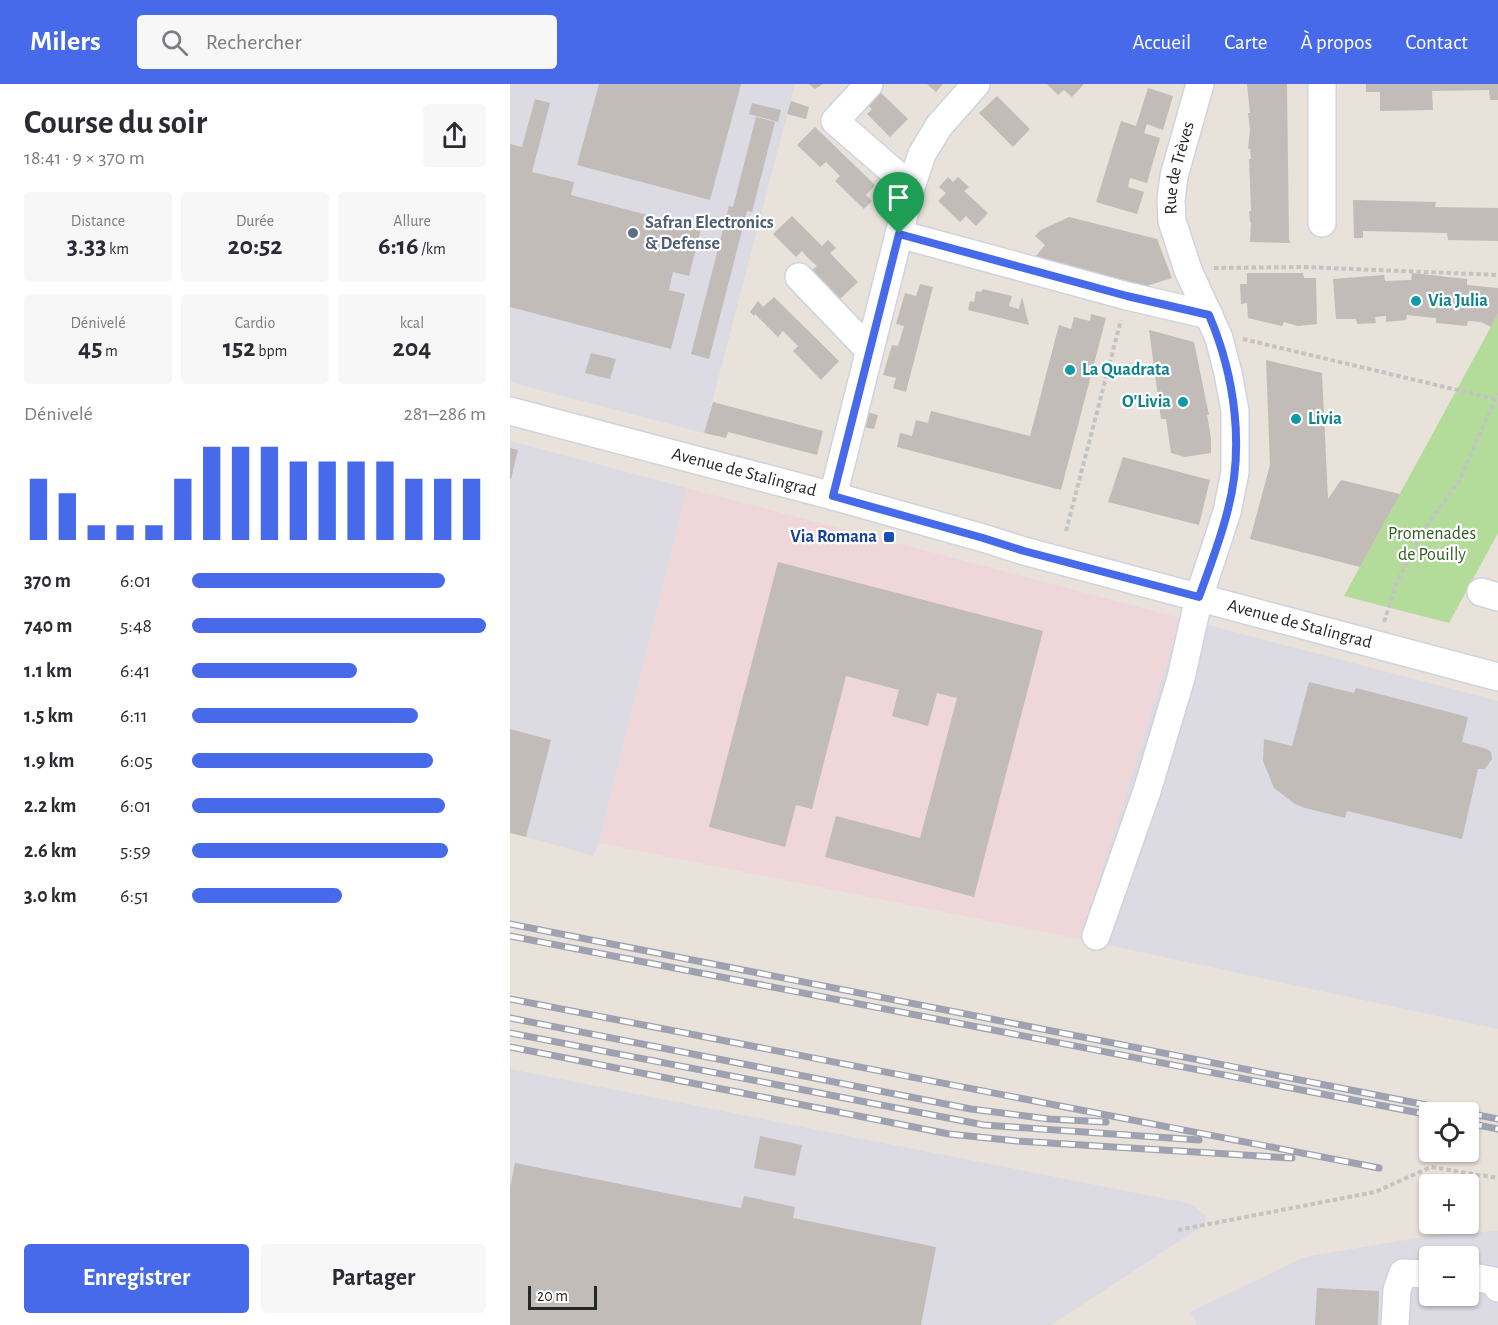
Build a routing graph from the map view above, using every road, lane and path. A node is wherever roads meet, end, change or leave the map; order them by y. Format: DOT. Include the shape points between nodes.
graph roads {
  1 [pos="869,84"];
  2 [pos="976,84"];
  3 [pos="1200,84"];
  4 [pos="1322,84"];
  5 [pos="911,187"];
  6 [pos="1322,224"];
  7 [pos="899,234"];
  8 [pos="1188,270"];
  9 [pos="1498,275"];
  10 [pos="798,277"];
  11 [pos="1127,296"];
  12 [pos="1214,326"];
  13 [pos="869,350"];
  14 [pos="1498,393"];
  15 [pos="1495,399"];
  16 [pos="510,411"];
  17 [pos="833,496"];
  18 [pos="1066,531"];
  19 [pos="1199,597"];
  20 [pos="1376,645"];
  21 [pos="1498,677"];
  22 [pos="1096,936"];
  23 [pos="1498,1178"];
  24 [pos="1178,1230"];
  25 [pos="1419,1274"];
  26 [pos="1479,1278"];
  27 [pos="1498,1288"];
  28 [pos="1395,1325"];
  1 -- 5 [label="street" via="835,121"];
  2 -- 5 [label="street" via="939,126 922,154"];
  3 -- 8 [label="street, Rue de Trèves" via="1171,200 1172,221"];
  4 -- 6 [label="street"];
  5 -- 7 [label="street"];
  7 -- 11 [label="street"];
  7 -- 13 [label="street"];
  8 -- 9 [label="path" via="1304,267"];
  8 -- 12 [label="street, Rue de Trèves"];
  10 -- 13 [label="street"];
  11 -- 12 [label="street"];
  11 -- 18 [label="path"];
  12 -- 15 [label="path" via="1245,339"];
  12 -- 19 [label="street, Rue de Trèves" via="1235,411 1235,472 1227,513"];
  13 -- 17 [label="street"];
  14 -- 15 [label="path"];
  15 -- 20 [label="path" via="1458,483 1429,522 1398,579"];
  16 -- 17 [label="street, Avenue de Stalingrad"];
  17 -- 19 [label="street, Avenue de Stalingrad"];
  19 -- 20 [label="street, Avenue de Stalingrad"];
  19 -- 22 [label="street, Rue de Trèves" via="1181,678 1147,791"];
  20 -- 21 [label="street, Avenue de Stalingrad"];
  23 -- 24 [label="path" via="1431,1167 1375,1192"];
  25 -- 28 [label="street" via="1403,1273 1397,1290"];
  26 -- 27 [label="street" via="1494,1281"];
}
